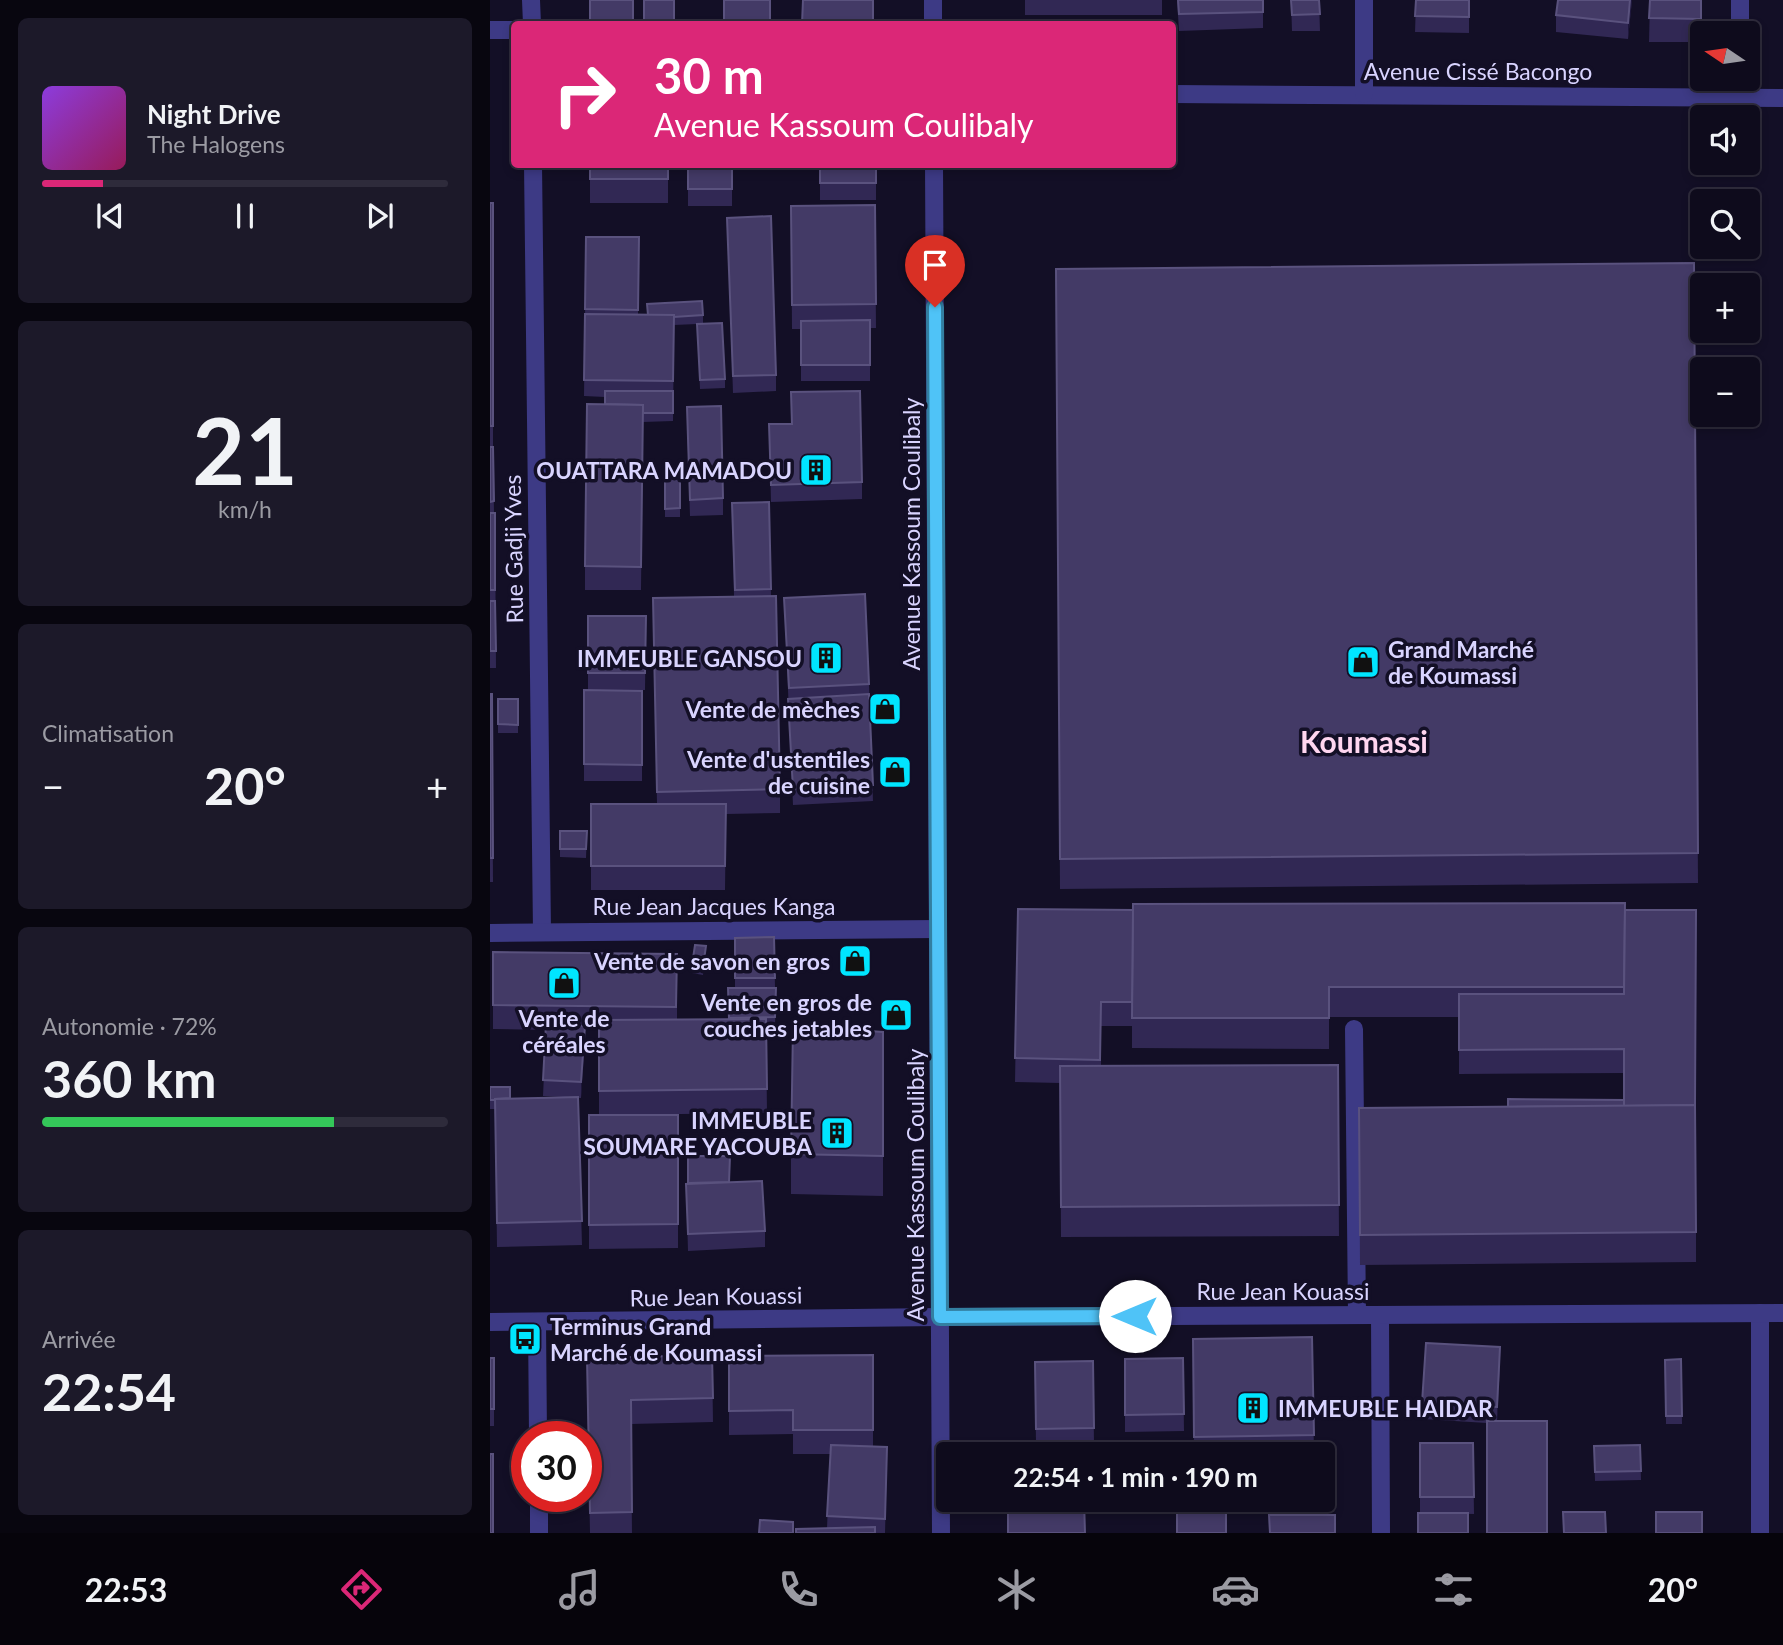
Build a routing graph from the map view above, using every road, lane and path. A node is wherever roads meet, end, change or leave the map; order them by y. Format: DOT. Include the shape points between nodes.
graph roads {
  1 [pos="531,0"];
  2 [pos="933,0"];
  3 [pos="1364,0"];
  4 [pos="1740,0"];
  5 [pos="532,21"];
  6 [pos="933,21"];
  7 [pos="1740,21"];
  8 [pos="490,30"];
  9 [pos="511,30"];
  10 [pos="1741,91"];
  11 [pos="1176,94"];
  12 [pos="1364,94"];
  13 [pos="1741,97"];
  14 [pos="1783,98"];
  15 [pos="533,168"];
  16 [pos="934,168"];
  17 [pos="938,929"];
  18 [pos="542,932"];
  19 [pos="490,933"];
  20 [pos="1354,1029"];
  21 [pos="1760,1313"];
  22 [pos="1783,1313"];
  23 [pos="1357,1315"];
  24 [pos="1380,1315"];
  25 [pos="940,1317"];
  26 [pos="490,1322"];
  27 [pos="537,1322"];
  28 [pos="538,1421"];
  29 [pos="539,1512"];
  30 [pos="539,1533"];
  31 [pos="941,1533"];
  32 [pos="1381,1533"];
  33 [pos="1760,1533"];
  1 -- 5 [label="street"];
  2 -- 6 [label="street"];
  3 -- 12 [label="street"];
  4 -- 7 [label="street"];
  8 -- 9 [label="street"];
  10 -- 13 [label="street"];
  11 -- 12 [label="street, Avenue Cissé Bacongo"];
  12 -- 13 [label="street, Avenue Cissé Bacongo"];
  13 -- 14 [label="street, Avenue Cissé Bacongo"];
  15 -- 18 [label="street, Rue Gadji Yves"];
  16 -- 17 [label="street, Avenue Kassoum Coulibaly"];
  17 -- 18 [label="street, Rue Jean Jacques Kanga"];
  17 -- 25 [label="street, Avenue Kassoum Coulibaly"];
  18 -- 19 [label="street, Rue Jean Jacques Kanga"];
  20 -- 23 [label="street"];
  21 -- 22 [label="street, Rue Jean Kouassi"];
  21 -- 24 [label="street, Rue Jean Kouassi"];
  21 -- 33 [label="street"];
  23 -- 24 [label="street, Rue Jean Kouassi"];
  23 -- 25 [label="street, Rue Jean Kouassi"];
  24 -- 32 [label="street"];
  25 -- 27 [label="street, Rue Jean Kouassi"];
  25 -- 31 [label="street, Avenue Kassoum Coulibaly"];
  26 -- 27 [label="street, Rue Jean Kouassi"];
  27 -- 28 [label="street"];
  29 -- 30 [label="street"];
}
